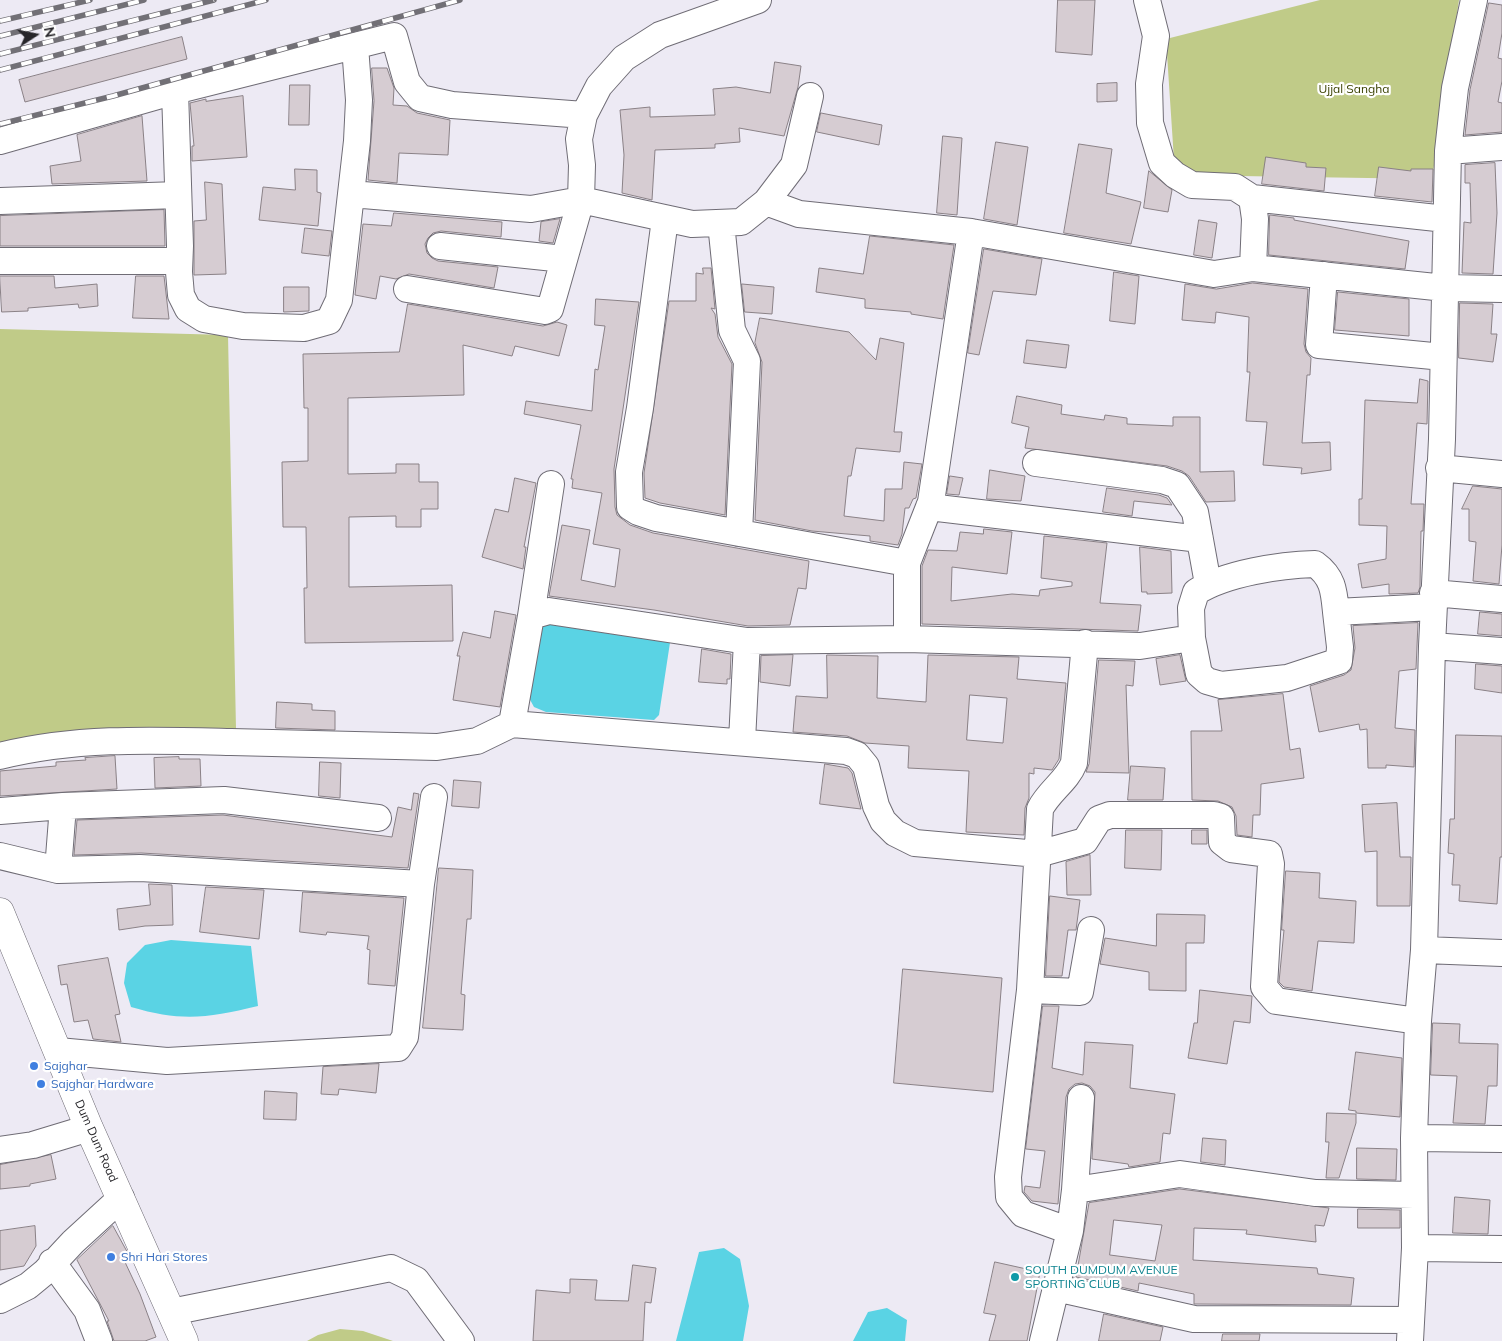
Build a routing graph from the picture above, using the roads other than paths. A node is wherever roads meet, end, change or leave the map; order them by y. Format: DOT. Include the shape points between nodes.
graph roads {
  1 [pos="758,0"];
  2 [pos="1148,0"];
  3 [pos="1474,0"];
  4 [pos="356,46"];
  5 [pos="175,92"];
  6 [pos="810,96"];
  7 [pos="584,115"];
  8 [pos="0,141"];
  9 [pos="1502,147"];
  10 [pos="1448,151"];
  11 [pos="351,194"];
  12 [pos="178,195"];
  13 [pos="1252,198"];
  14 [pos="581,200"];
  15 [pos="0,201"];
  16 [pos="766,202"];
  17 [pos="664,219"];
  18 [pos="1446,219"];
  19 [pos="721,223"];
  20 [pos="971,232"];
  21 [pos="440,246"];
  22 [pos="564,259"];
  23 [pos="0,260"];
  24 [pos="179,261"];
  25 [pos="1253,268"];
  26 [pos="1324,275"];
  27 [pos="1445,288"];
  28 [pos="407,289"];
  29 [pos="1502,289"];
  30 [pos="1444,357"];
  31 [pos="1036,463"];
  32 [pos="1501,466"];
  33 [pos="1439,468"];
  34 [pos="551,484"];
  35 [pos="929,507"];
  36 [pos="739,533"];
  37 [pos="1200,539"];
  38 [pos="907,563"];
  39 [pos="1208,584"];
  40 [pos="1502,599"];
  41 [pos="1433,600"];
  42 [pos="1336,612"];
  43 [pos="531,616"];
  44 [pos="908,638"];
  45 [pos="1192,638"];
  46 [pos="747,641"];
  47 [pos="1084,643"];
  48 [pos="1432,646"];
  49 [pos="1502,651"];
  50 [pos="512,724"];
  51 [pos="742,741"];
  52 [pos="0,756"];
  53 [pos="434,797"];
  54 [pos="63,806"];
  55 [pos="0,811"];
  56 [pos="378,818"];
  57 [pos="1038,854"];
  58 [pos="0,856"];
  59 [pos="58,870"];
  60 [pos="421,884"];
  61 [pos="0,912"];
  62 [pos="1091,930"];
  63 [pos="1424,950"];
  64 [pos="1502,953"];
  65 [pos="1030,990"];
  66 [pos="1418,1020"];
  67 [pos="58,1051"];
  68 [pos="1081,1098"];
  69 [pos="89,1128"];
  70 [pos="1414,1138"];
  71 [pos="1502,1139"];
  72 [pos="0,1150"];
  73 [pos="1075,1190"];
  74 [pos="1414,1195"];
  75 [pos="121,1198"];
  76 [pos="1070,1231"];
  77 [pos="1415,1248"];
  78 [pos="1502,1249"];
  79 [pos="52,1262"];
  80 [pos="1056,1288"];
  81 [pos="0,1300"];
  82 [pos="171,1312"];
  83 [pos="1217,1330"];
  84 [pos="1411,1330"];
  85 [pos="99,1341"];
  86 [pos="184,1341"];
  87 [pos="461,1341"];
  88 [pos="1043,1341"];
  1 -- 7 [label="street" via="660,35 624,58 599,86"];
  2 -- 13 [label="street" via="1156,36 1148,84 1150,123 1162,163 1192,185 1235,187"];
  3 -- 10 [label="street" via="1455,88"];
  4 -- 5 [label="street"];
  4 -- 7 [label="street" via="394,36 407,82 420,98 452,105"];
  4 -- 11 [label="street" via="358,108"];
  5 -- 8 [label="street"];
  5 -- 12 [label="street"];
  6 -- 16 [label="street" via="794,165"];
  7 -- 14 [label="street" via="579,139"];
  9 -- 10 [label="street"];
  10 -- 18 [label="street"];
  11 -- 14 [label="street" via="531,209"];
  11 -- 24 [label="street" via="339,300 329,321 319,325 304,328 244,326 204,319 188,309 181,295"];
  12 -- 15 [label="street"];
  12 -- 24 [label="street"];
  13 -- 18 [label="street"];
  13 -- 25 [label="street" via="1255,219"];
  14 -- 17 [label="street"];
  14 -- 22 [label="street"];
  16 -- 19 [label="street" via="741,222"];
  16 -- 20 [label="street" via="799,214"];
  17 -- 19 [label="street" via="692,224"];
  17 -- 36 [label="street" via="629,472 630,506 656,518"];
  18 -- 27 [label="street"];
  19 -- 36 [label="street" via="732,330 747,361"];
  20 -- 25 [label="street" via="1214,274"];
  20 -- 35 [label="street"];
  21 -- 22 [label="street"];
  22 -- 28 [label="street" via="552,304 545,311"];
  23 -- 24 [label="street"];
  25 -- 26 [label="street"];
  26 -- 27 [label="street"];
  26 -- 30 [label="street" via="1318,345"];
  27 -- 29 [label="street"];
  27 -- 30 [label="street"];
  30 -- 33 [label="street"];
  31 -- 37 [label="street" via="1162,480 1177,485 1195,512"];
  32 -- 33 [label="street"];
  33 -- 41 [label="street"];
  34 -- 43 [label="street"];
  35 -- 37 [label="street"];
  35 -- 38 [label="street"];
  36 -- 38 [label="street"];
  37 -- 39 [label="street"];
  38 -- 44 [label="street"];
  39 -- 42 [label="street" via="1252,573 1315,564 1324,570 1334,585"];
  39 -- 45 [label="street" via="1196,592 1191,608"];
  40 -- 41 [label="street"];
  41 -- 42 [label="street"];
  41 -- 48 [label="street"];
  42 -- 45 [label="street" via="1339,661 1287,678 1212,683 1199,674"];
  43 -- 46 [label="street" via="549,611"];
  43 -- 50 [label="street"];
  44 -- 46 [label="street"];
  44 -- 47 [label="street"];
  45 -- 47 [label="street" via="1140,646"];
  46 -- 51 [label="street"];
  47 -- 57 [label="street" via="1074,763 1070,775 1045,798 1040,809"];
  48 -- 49 [label="street"];
  48 -- 63 [label="street"];
  50 -- 51 [label="street"];
  50 -- 52 [label="street" via="477,741 437,747 152,740 82,742 32,748"];
  51 -- 57 [label="street" via="832,749 857,755 866,766 883,821 895,833 915,844"];
  53 -- 60 [label="street"];
  54 -- 55 [label="street"];
  54 -- 56 [label="street" via="224,800"];
  54 -- 59 [label="street"];
  57 -- 65 [label="street"];
  57 -- 66 [label="street" via="1085,841 1099,819 1110,815 1221,817 1222,842 1231,849 1269,854 1264,986 1276,1001"];
  58 -- 59 [label="street"];
  59 -- 60 [label="street" via="140,868"];
  60 -- 67 [label="street" via="405,1037 398,1048 167,1061"];
  61 -- 67 [label="main road, Dum Dum Road"];
  62 -- 65 [label="street" via="1080,992"];
  63 -- 64 [label="street"];
  63 -- 66 [label="street"];
  65 -- 76 [label="street" via="1008,1177 1009,1197 1023,1214"];
  66 -- 70 [label="street"];
  67 -- 69 [label="main road, Dum Dum Road"];
  68 -- 73 [label="street"];
  69 -- 72 [label="street" via="33,1145"];
  69 -- 75 [label="main road, Dum Dum Road"];
  70 -- 71 [label="street"];
  70 -- 74 [label="street"];
  73 -- 74 [label="street" via="1180,1174 1316,1193"];
  73 -- 76 [label="street"];
  74 -- 77 [label="street"];
  75 -- 79 [label="street"];
  75 -- 82 [label="main road, Dum Dum Road"];
  76 -- 80 [label="street"];
  77 -- 78 [label="street"];
  77 -- 84 [label="street"];
  79 -- 81 [label="street" via="28,1286"];
  79 -- 85 [label="street" via="88,1310"];
  80 -- 83 [label="street" via="1194,1319"];
  80 -- 88 [label="street"];
  82 -- 86 [label="main road, Dum Dum Road"];
  82 -- 87 [label="street" via="391,1268 416,1280"];
  83 -- 84 [label="street"];
}
